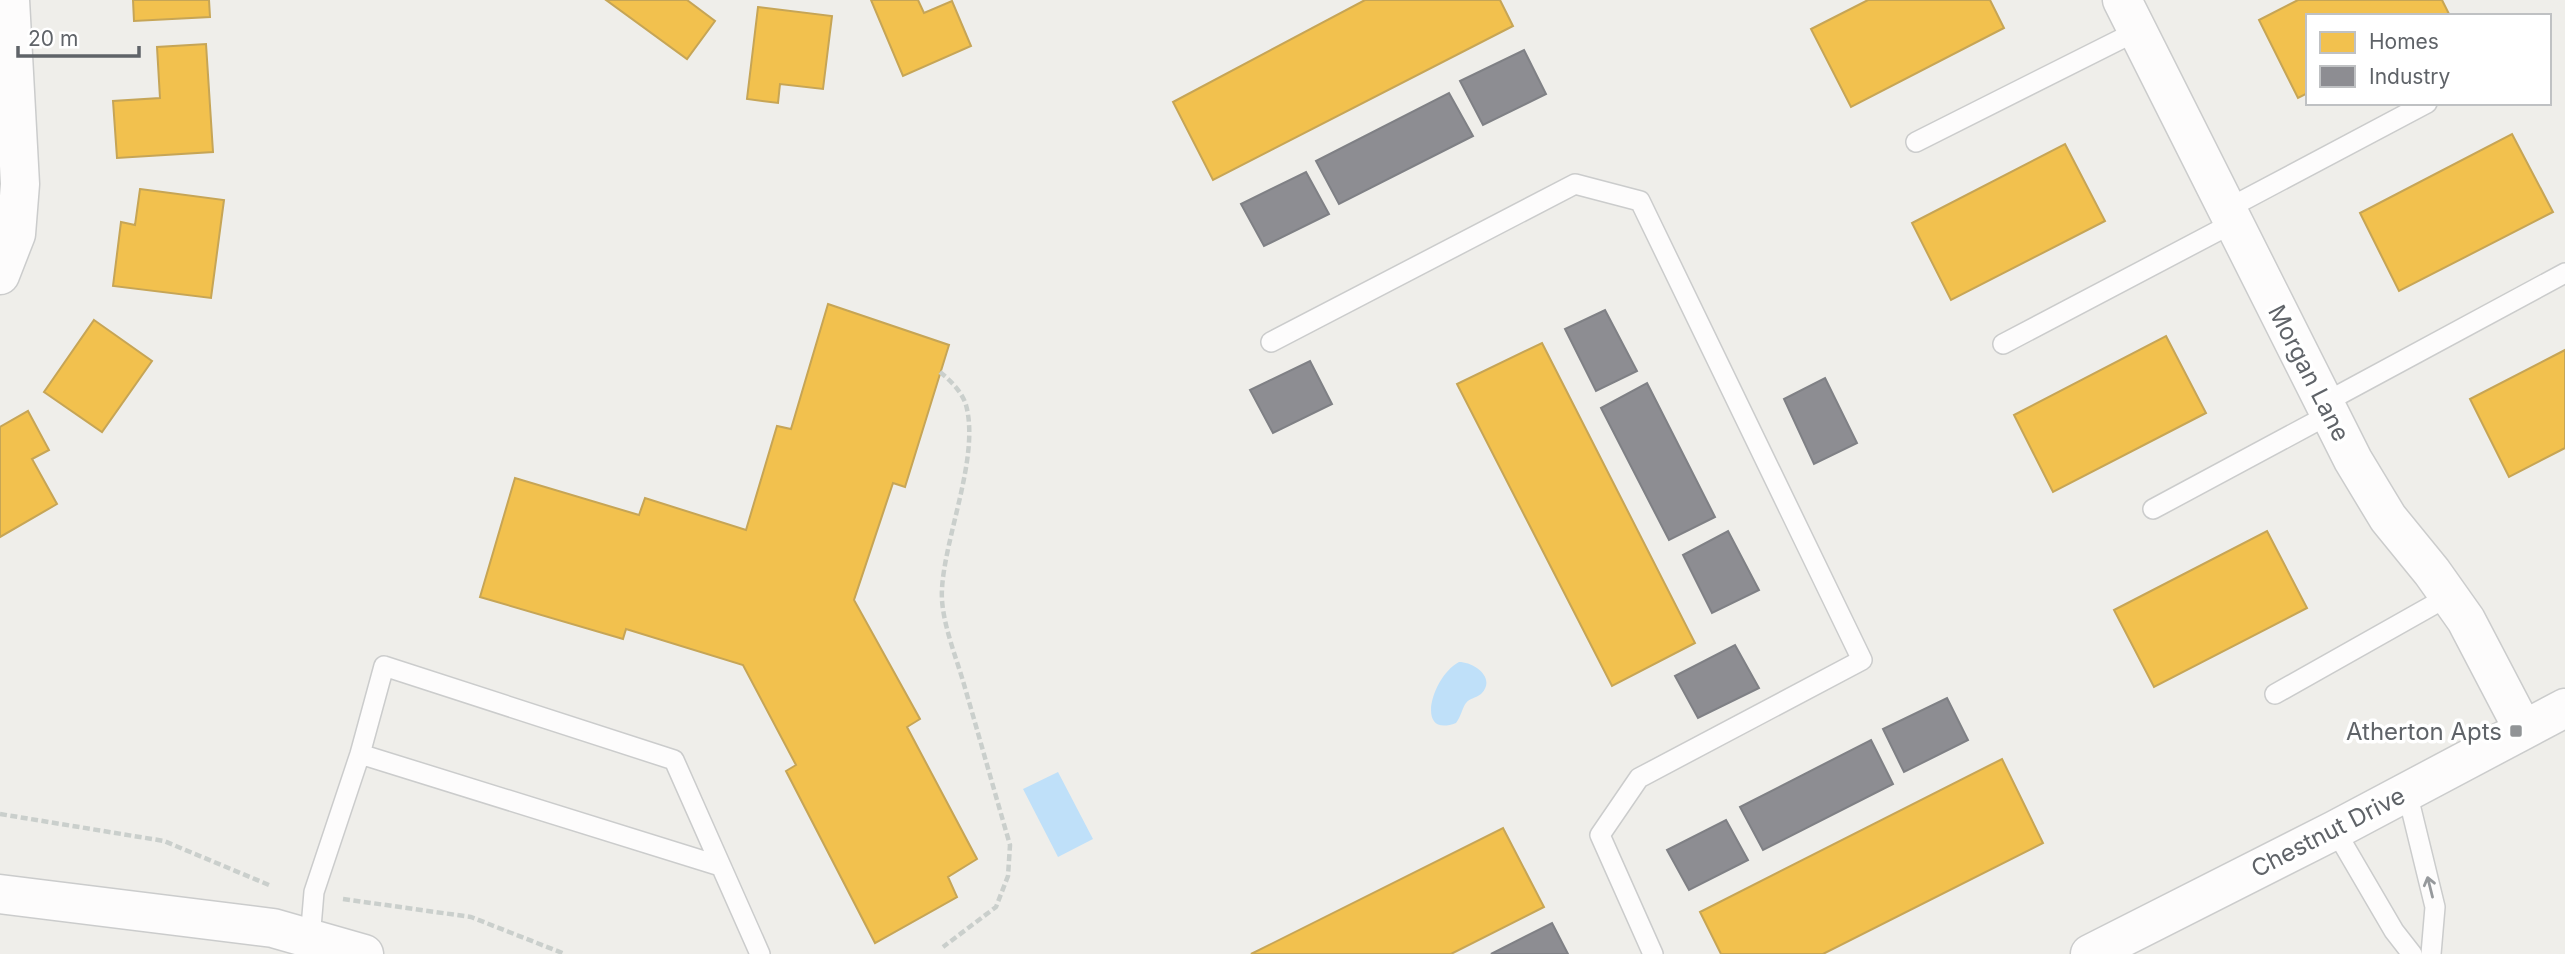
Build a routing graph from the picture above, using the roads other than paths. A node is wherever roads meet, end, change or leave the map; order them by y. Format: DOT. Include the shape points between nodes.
graph roads {
  1 [pos="10,0"];
  2 [pos="2129,15"];
  3 [pos="2424,105"];
  4 [pos="1916,142"];
  5 [pos="2230,216"];
  6 [pos="2565,274"];
  7 [pos="0,275"];
  8 [pos="1271,342"];
  9 [pos="2003,344"];
  10 [pos="2327,409"];
  11 [pos="2153,509"];
  12 [pos="2449,596"];
  13 [pos="2275,694"];
  14 [pos="2565,708"];
  15 [pos="2523,729"];
  16 [pos="360,754"];
  17 [pos="2407,792"];
  18 [pos="2334,830"];
  19 [pos="720,866"];
  20 [pos="0,894"];
  21 [pos="310,939"];
  22 [pos="364,954"];
  23 [pos="761,954"];
  24 [pos="1653,954"];
  25 [pos="2090,954"];
  26 [pos="2413,954"];
  27 [pos="2431,954"];
  1 -- 7 [label="street" via="20,184 16,234"];
  2 -- 4 [label="lane"];
  2 -- 5 [label="street, Morgan Lane"];
  3 -- 5 [label="lane"];
  5 -- 9 [label="lane"];
  5 -- 10 [label="street, Morgan Lane"];
  6 -- 10 [label="lane"];
  8 -- 24 [label="lane" via="1575,184 1640,201 1862,660 1639,778 1600,835"];
  10 -- 11 [label="lane"];
  10 -- 12 [label="street, Morgan Lane" via="2388,518"];
  12 -- 13 [label="lane"];
  12 -- 15 [label="street, Morgan Lane"];
  14 -- 15 [label="street, Chestnut Drive"];
  15 -- 17 [label="street, Chestnut Drive"];
  16 -- 19 [label="lane"];
  16 -- 19 [label="lane" via="384,666 674,760"];
  16 -- 21 [label="lane" via="314,892"];
  17 -- 18 [label="street, Chestnut Drive"];
  27 -- 17 [label="lane, one-way" via="2435,907"];
  18 -- 25 [label="street, Chestnut Drive"];
  18 -- 26 [label="lane" via="2394,931"];
  19 -- 23 [label="lane"];
  20 -- 21 [label="street" via="273,928"];
  21 -- 22 [label="street"];
}
